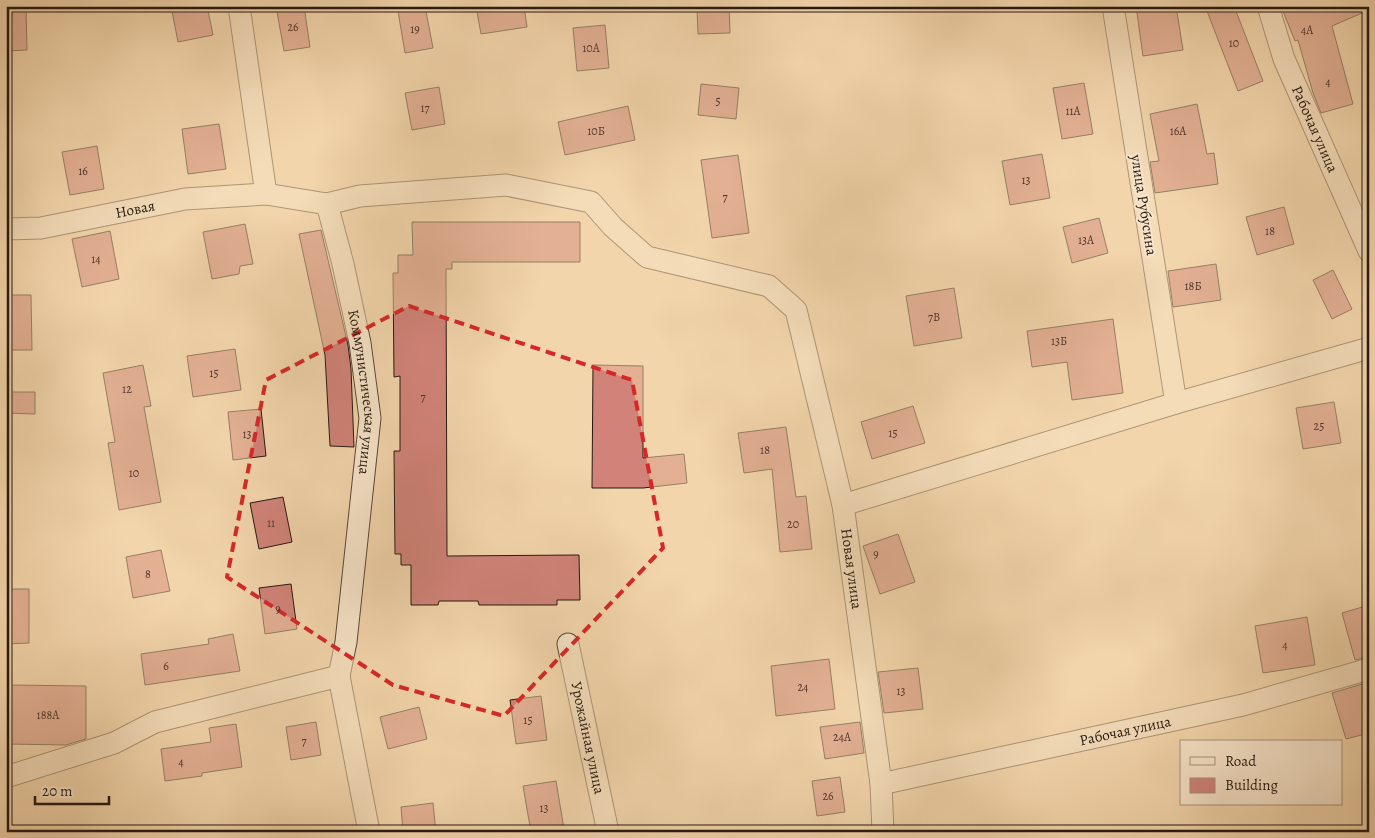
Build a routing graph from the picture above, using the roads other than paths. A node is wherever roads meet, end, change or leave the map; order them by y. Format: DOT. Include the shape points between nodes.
graph roads {
  1 [pos="239,6"];
  2 [pos="1113,6"];
  3 [pos="1268,6"];
  4 [pos="266,194"];
  5 [pos="327,204"];
  6 [pos="6,229"];
  7 [pos="1369,251"];
  8 [pos="1369,348"];
  9 [pos="1176,403"];
  10 [pos="843,506"];
  11 [pos="568,644"];
  12 [pos="1369,669"];
  13 [pos="339,676"];
  14 [pos="6,777"];
  15 [pos="881,784"];
  16 [pos="369,832"];
  17 [pos="608,832"];
  18 [pos="883,832"];
  1 -- 4 [label="street"];
  2 -- 9 [label="street, улица Рубусина"];
  3 -- 7 [label="street, Рабочая улица" via="1284,58"];
  4 -- 5 [label="street"];
  4 -- 6 [label="street, Новая" via="185,199 42,228"];
  5 -- 10 [label="street, Новая улица" via="360,196 506,185 591,202 646,258 769,286 796,310"];
  5 -- 13 [label="street, Коммунистическая улица" via="360,343 370,418 346,642"];
  8 -- 9 [label="street"];
  9 -- 10 [label="street"];
  10 -- 15 [label="street, Новая улица"];
  11 -- 17 [label="street, Урожайная улица"];
  12 -- 15 [label="street, Рабочая улица" via="1242,705"];
  13 -- 14 [label="street" via="155,722 114,742"];
  13 -- 16 [label="street, Коммунистическая улица"];
  15 -- 18 [label="street, Новая улица"];
}
